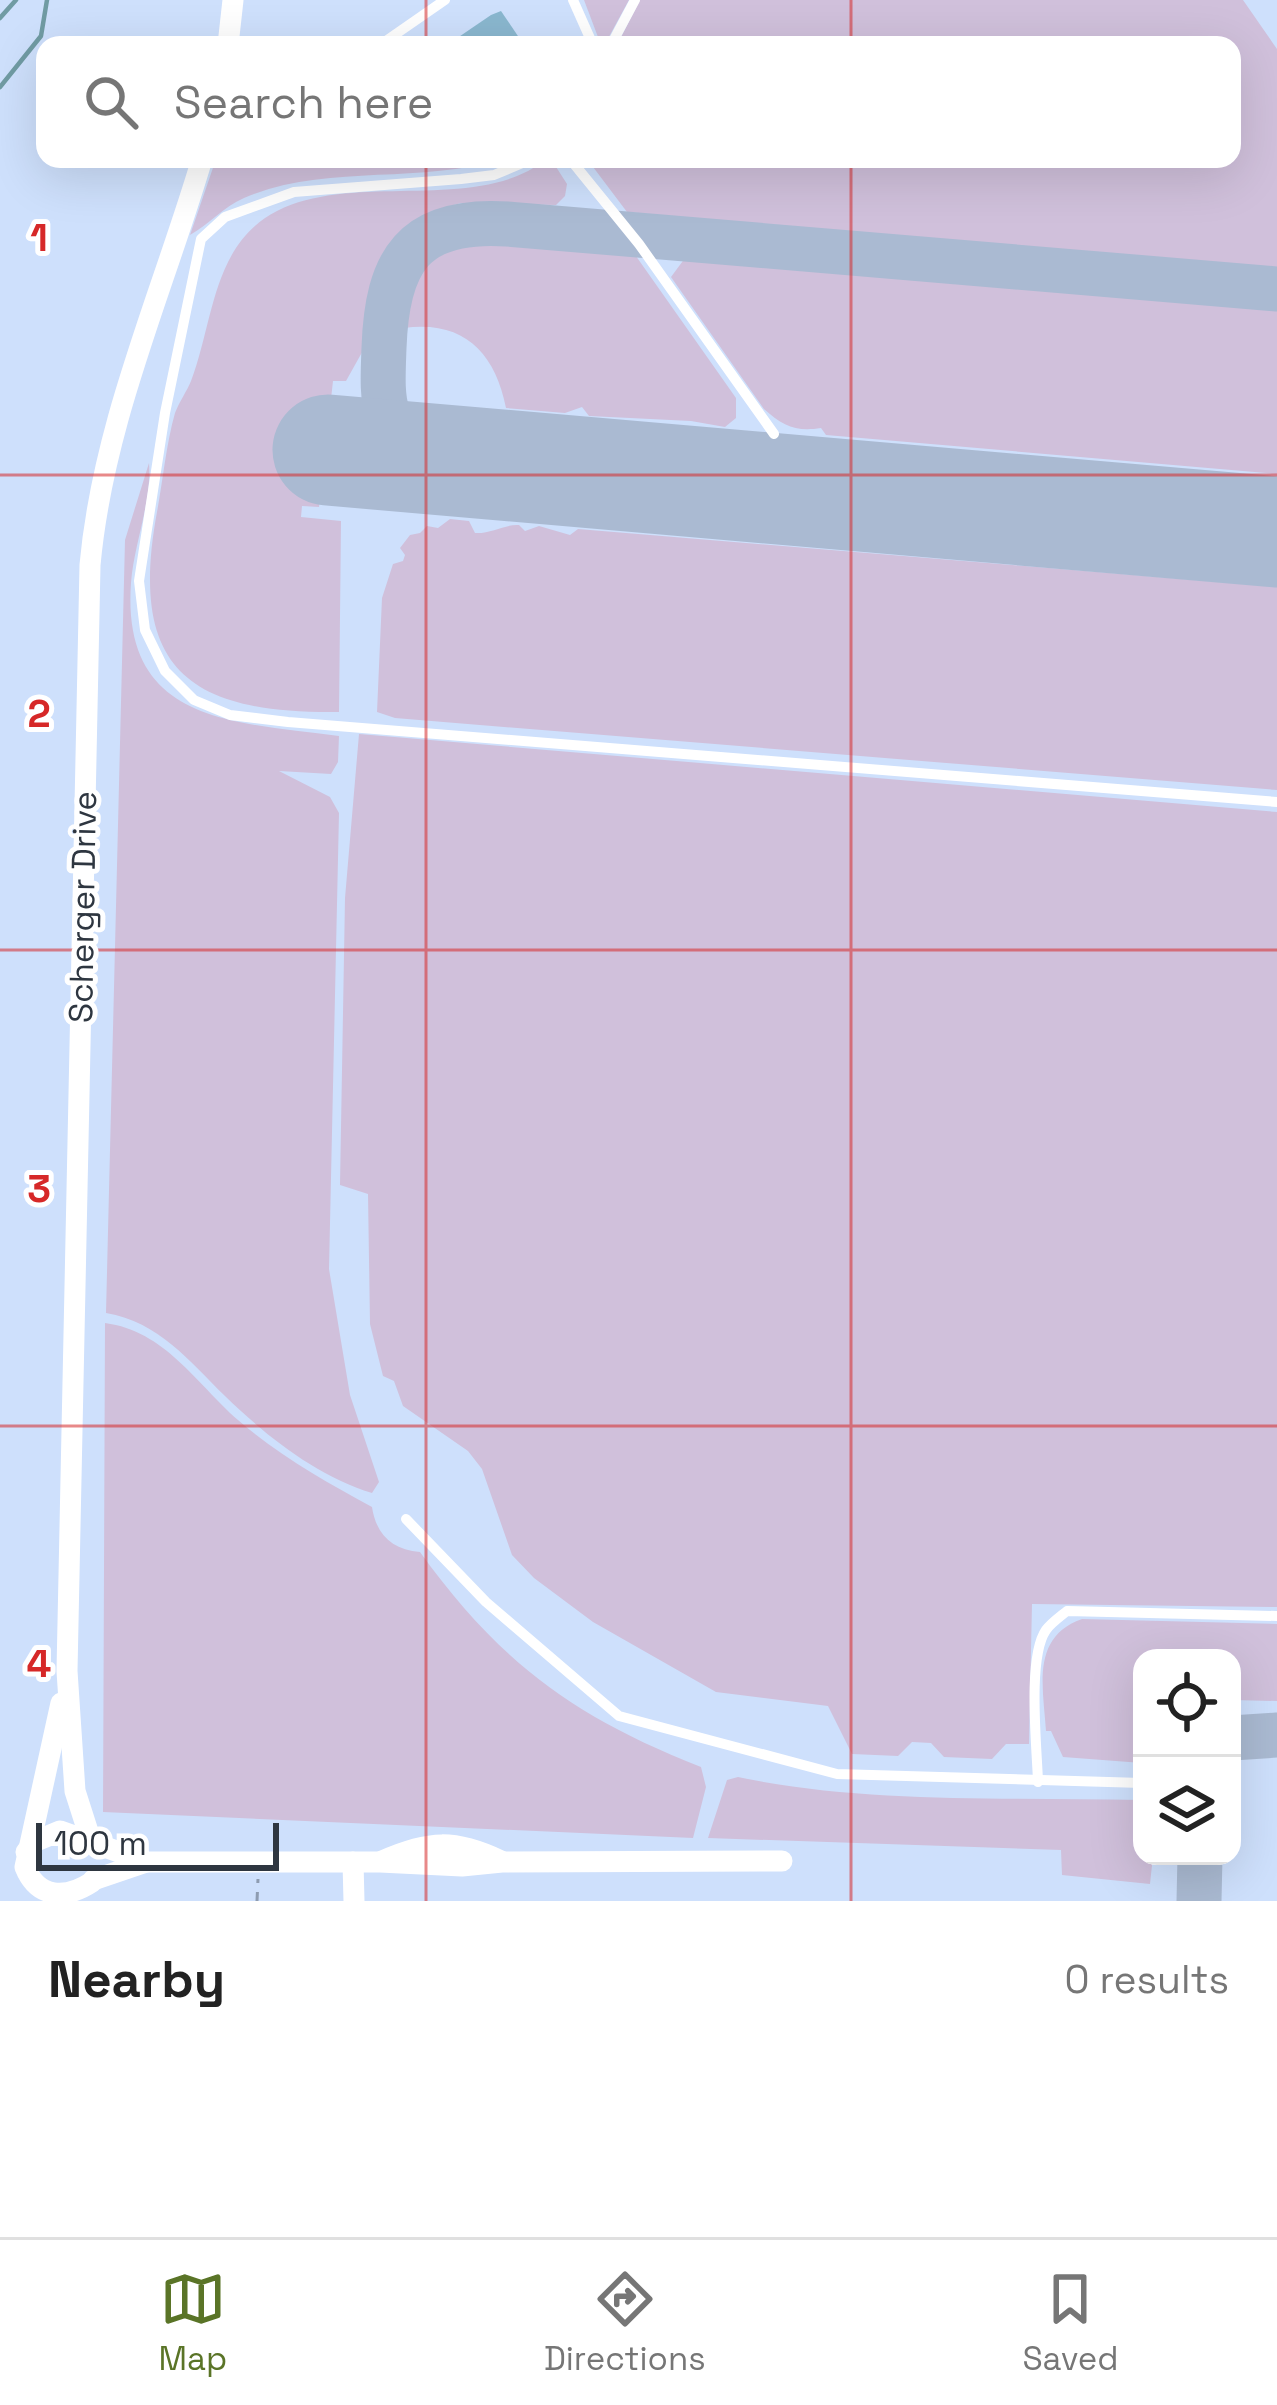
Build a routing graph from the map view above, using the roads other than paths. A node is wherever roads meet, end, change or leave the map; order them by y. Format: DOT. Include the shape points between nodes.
graph roads {
  1 [pos="233,0"];
  2 [pos="445,0"];
  3 [pos="573,0"];
  4 [pos="635,0"];
  5 [pos="229,36"];
  6 [pos="397,36"];
  7 [pos="588,36"];
  8 [pos="615,36"];
  9 [pos="199,168"];
  10 [pos="511,168"];
  11 [pos="577,168"];
  12 [pos="774,434"];
  13 [pos="1277,802"];
  14 [pos="406,1519"];
  15 [pos="1277,1616"];
  16 [pos="67,1671"];
  17 [pos="1039,1782"];
  18 [pos="1133,1783"];
  19 [pos="92,1843"];
  20 [pos="26,1860"];
  21 [pos="782,1861"];
  22 [pos="147,1862"];
  23 [pos="353,1862"];
  24 [pos="91,1888"];
  25 [pos="34,1901"];
  26 [pos="354,1901"];
  1 -- 5 [label="street"];
  2 -- 6 [label="lane"];
  3 -- 7 [label="lane"];
  4 -- 8 [label="lane"];
  9 -- 16 [label="street, Scherger Drive" via="116,419 90,565"];
  10 -- 13 [label="lane" via="294,192 225,218 201,239 140,581 145,630 165,671 194,700 230,715 288,722"];
  11 -- 12 [label="lane"];
  14 -- 17 [label="lane" via="486,1603 619,1716 837,1774"];
  15 -- 17 [label="lane" via="1067,1611 1039,1647"];
  16 -- 19 [label="street, Scherger Drive" via="77,1800"];
  16 -- 20 [label="street, Scherger Drive"];
  17 -- 18 [label="lane"];
  19 -- 20 [label="street" via="55,1832 36,1841"];
  19 -- 22 [label="street"];
  19 -- 24 [label="street, Scherger Drive" via="99,1863"];
  20 -- 24 [label="street" via="33,1882 52,1894"];
  20 -- 25 [label="street"];
  21 -- 23 [label="street"];
  22 -- 23 [label="street"];
  22 -- 24 [label="street"];
  23 -- 26 [label="street"];
}
